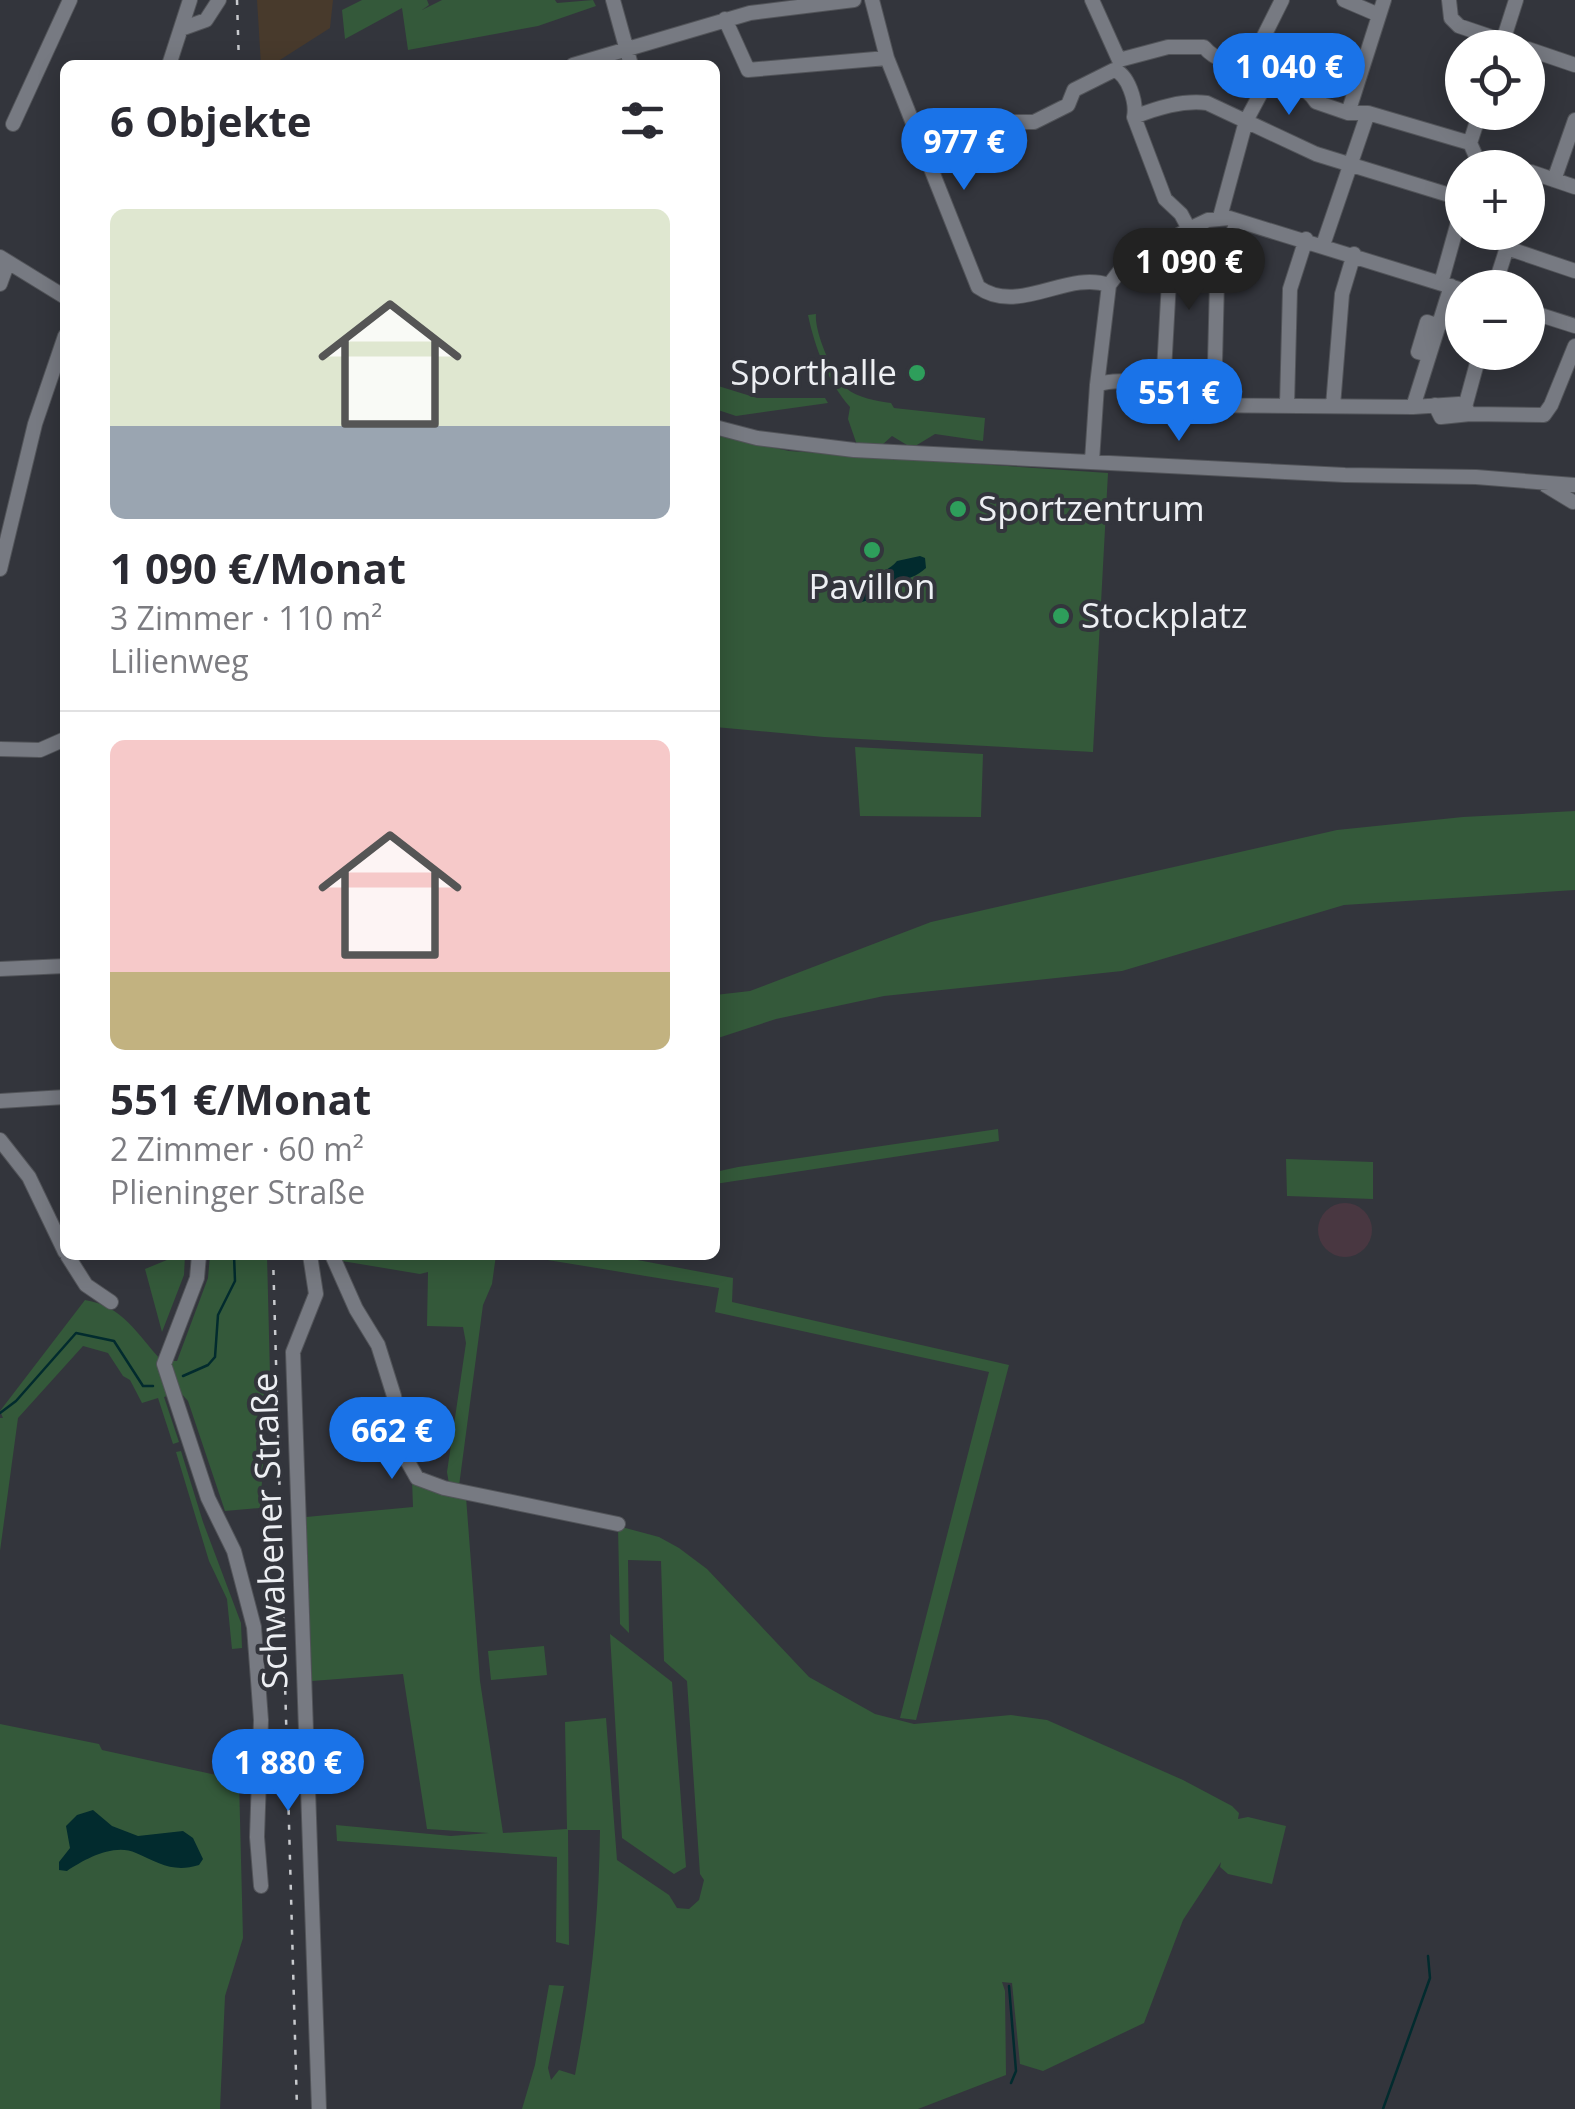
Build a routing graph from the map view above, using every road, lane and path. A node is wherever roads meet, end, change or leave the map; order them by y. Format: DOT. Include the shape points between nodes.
graph roads {
  1 [pos="70,0"];
  2 [pos="190,0"];
  3 [pos="220,0"];
  4 [pos="854,0"];
  5 [pos="872,0"];
  6 [pos="1092,0"];
  7 [pos="1282,0"];
  8 [pos="1344,0"];
  9 [pos="1449,0"];
  10 [pos="1516,0"];
  11 [pos="614,4"];
  12 [pos="1381,8"];
  13 [pos="726,19"];
  14 [pos="180,29"];
  15 [pos="1471,30"];
  16 [pos="1506,30"];
  17 [pos="628,48"];
  18 [pos="1545,55"];
  19 [pos="887,58"];
  20 [pos="171,60"];
  21 [pos="589,60"];
  22 [pos="631,60"];
  23 [pos="1119,65"];
  24 [pos="1575,65"];
  25 [pos="1248,68"];
  26 [pos="1272,72"];
  27 [pos="1368,113"];
  28 [pos="1348,114"];
  29 [pos="1134,117"];
  30 [pos="1575,120"];
  31 [pos="1246,121"];
  32 [pos="13,124"];
  33 [pos="1474,130"];
  34 [pos="1470,143"];
  35 [pos="1473,150"];
  36 [pos="925,159"];
  37 [pos="1352,164"];
  38 [pos="1545,177"];
  39 [pos="1554,180"];
  40 [pos="1575,187"];
  41 [pos="1445,196"];
  42 [pos="1220,217"];
  43 [pos="1238,221"];
  44 [pos="1188,229"];
  45 [pos="1306,239"];
  46 [pos="1323,245"];
  47 [pos="1154,249"];
  48 [pos="1513,250"];
  49 [pos="1354,254"];
  50 [pos="4,260"];
  51 [pos="1575,271"];
  52 [pos="0,284"];
  53 [pos="1445,284"];
  54 [pos="1108,285"];
  55 [pos="60,294"];
  56 [pos="1445,306"];
  57 [pos="1545,316"];
  58 [pos="1575,326"];
  59 [pos="1575,346"];
  60 [pos="60,351"];
  61 [pos="1476,370"];
  62 [pos="1097,386"];
  63 [pos="1163,389"];
  64 [pos="1214,403"];
  65 [pos="1287,405"];
  66 [pos="1333,406"];
  67 [pos="1413,408"];
  68 [pos="1467,411"];
  69 [pos="720,428"];
  70 [pos="1092,461"];
  71 [pos="1540,483"];
  72 [pos="1575,484"];
  73 [pos="1574,504"];
  74 [pos="2,547"];
  75 [pos="0,568"];
  76 [pos="60,741"];
  77 [pos="0,749"];
  78 [pos="60,966"];
  79 [pos="0,969"];
  80 [pos="60,1097"];
  81 [pos="0,1101"];
  82 [pos="0,1140"];
  83 [pos="60,1241"];
  84 [pos="70,1260"];
  85 [pos="199,1260"];
  86 [pos="311,1260"];
  87 [pos="334,1260"];
  88 [pos="111,1302"];
  89 [pos="618,1524"];
  90 [pos="261,1886"];
  91 [pos="319,2109"];
  1 -- 32 [label="street"];
  2 -- 14 [label="street"];
  3 -- 14 [label="street" via="206,20"];
  4 -- 13 [label="street"];
  5 -- 19 [label="street"];
  6 -- 23 [label="street"];
  7 -- 25 [label="street"];
  8 -- 12 [label="street"];
  9 -- 15 [label="street" via="1454,22"];
  10 -- 16 [label="street"];
  11 -- 17 [label="street"];
  12 -- 28 [label="street"];
  13 -- 17 [label="street"];
  13 -- 19 [label="street" via="748,70"];
  14 -- 20 [label="street"];
  17 -- 21 [label="street"];
  17 -- 22 [label="street"];
  18 -- 24 [label="street"];
  19 -- 36 [label="street"];
  23 -- 25 [label="street" via="1168,47 1204,48"];
  23 -- 29 [label="street"];
  23 -- 36 [label="street" via="1034,122 1008,122"];
  25 -- 26 [label="street"];
  26 -- 28 [label="street"];
  26 -- 31 [label="street"];
  27 -- 28 [label="street"];
  27 -- 34 [label="street"];
  27 -- 37 [label="street"];
  29 -- 31 [label="street" via="1194,102"];
  29 -- 44 [label="street" via="1165,200"];
  30 -- 39 [label="street"];
  31 -- 37 [label="street"];
  31 -- 42 [label="street"];
  33 -- 34 [label="street"];
  34 -- 35 [label="street"];
  36 -- 54 [label="street" via="975,281 989,295 1022,296 1091,279"];
  37 -- 41 [label="street"];
  37 -- 46 [label="street"];
  38 -- 39 [label="street"];
  39 -- 40 [label="street"];
  42 -- 43 [label="street"];
  42 -- 44 [label="street"];
  43 -- 45 [label="street"];
  43 -- 64 [label="street" via="1217,281"];
  44 -- 47 [label="street"];
  45 -- 46 [label="street"];
  45 -- 65 [label="street" via="1290,289"];
  46 -- 49 [label="street"];
  47 -- 54 [label="street"];
  47 -- 63 [label="street" via="1169,281"];
  48 -- 51 [label="street"];
  49 -- 53 [label="street"];
  49 -- 66 [label="street" via="1342,294"];
  50 -- 52 [label="street"];
  50 -- 55 [label="street"];
  54 -- 62 [label="street"];
  56 -- 67 [label="street"];
  57 -- 58 [label="street"];
  59 -- 68 [label="street" via="1544,415"];
  60 -- 74 [label="street"];
  61 -- 68 [label="street"];
  62 -- 63 [label="street" via="1106,381"];
  62 -- 70 [label="street"];
  63 -- 64 [label="street" via="1192,405"];
  64 -- 65 [label="street"];
  65 -- 66 [label="street"];
  66 -- 67 [label="street"];
  67 -- 68 [label="street" via="1436,405 1441,416"];
  69 -- 70 [label="street" via="854,450"];
  70 -- 71 [label="street"];
  71 -- 72 [label="street"];
  71 -- 73 [label="street"];
  72 -- 73 [label="street"];
  74 -- 75 [label="street"];
  76 -- 77 [label="street" via="40,750"];
  78 -- 79 [label="street"];
  80 -- 81 [label="street"];
  82 -- 83 [label="street" via="30,1177"];
  84 -- 88 [label="street" via="86,1285"];
  85 -- 90 [label="street" via="164,1364 208,1498 234,1551 254,1627"];
  86 -- 91 [label="street, Schwabener Straße" via="316,1294 293,1352"];
  87 -- 89 [label="street" via="378,1346 404,1454 417,1478"];
}
